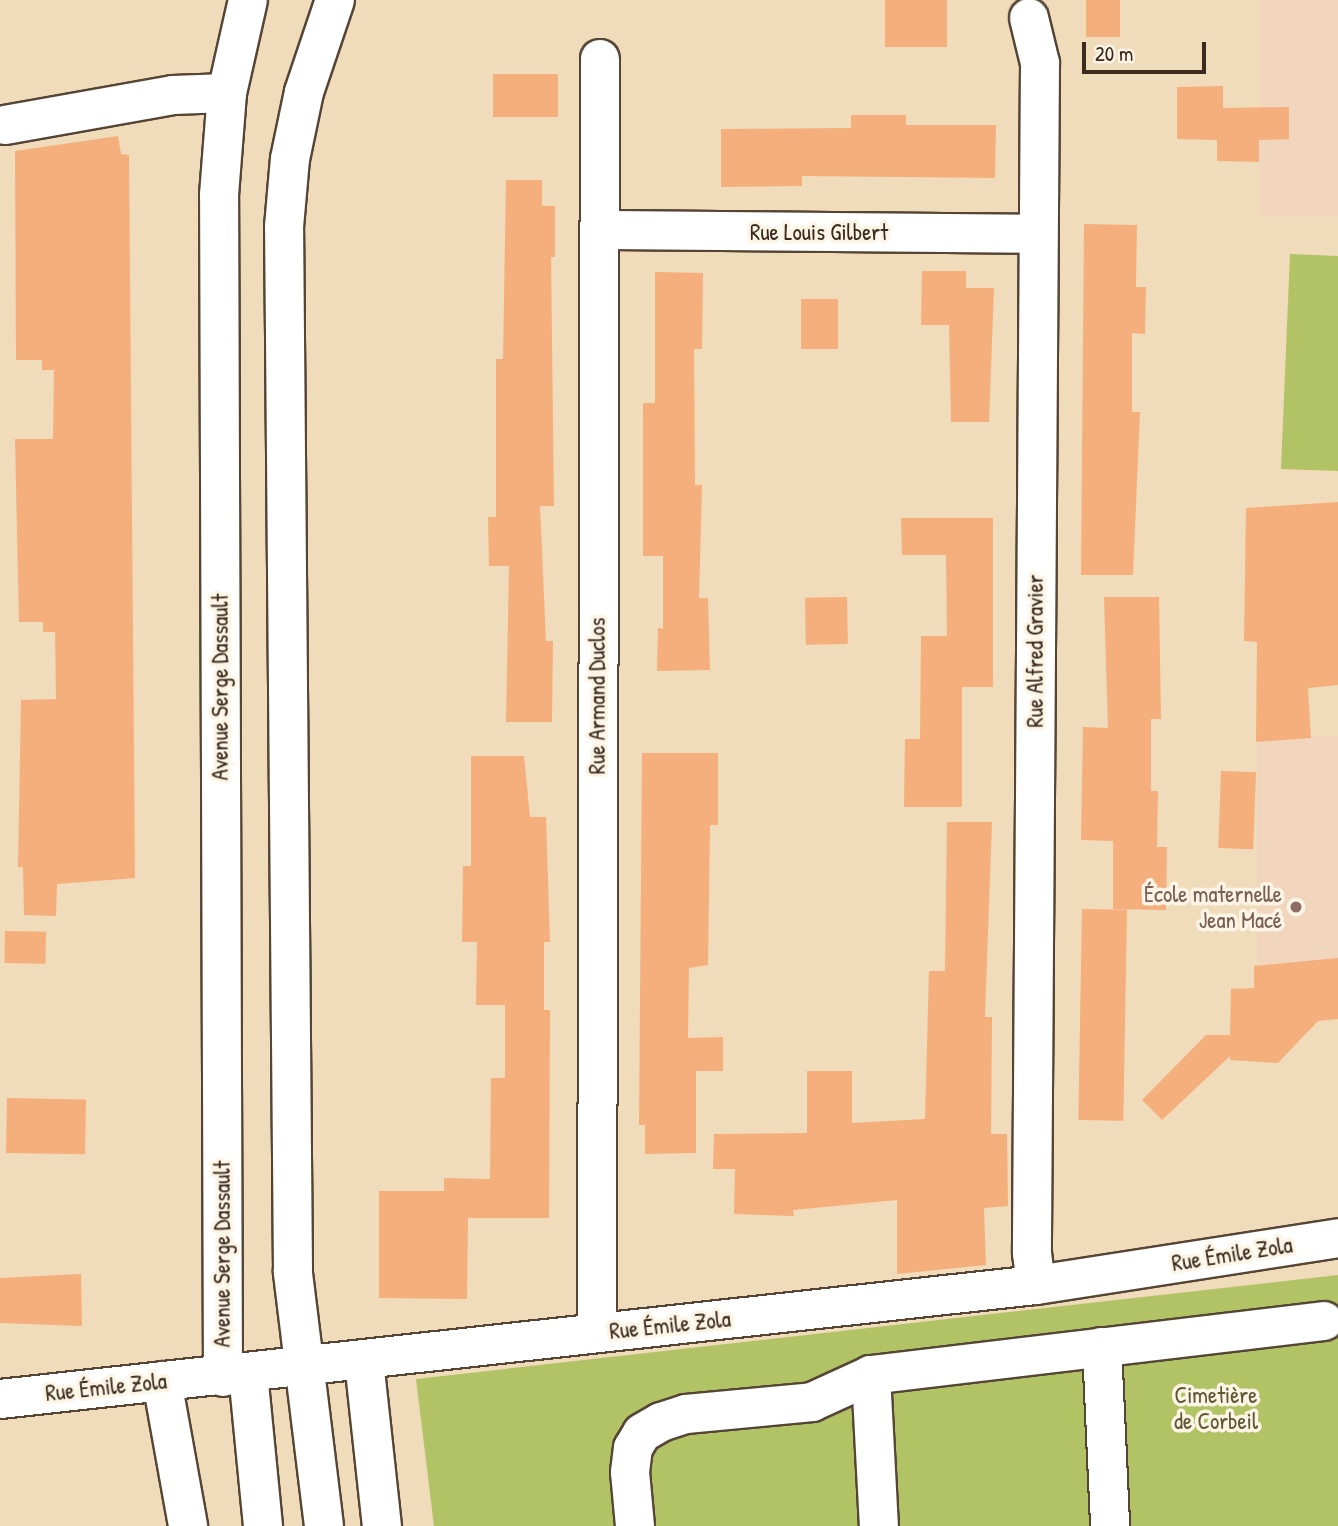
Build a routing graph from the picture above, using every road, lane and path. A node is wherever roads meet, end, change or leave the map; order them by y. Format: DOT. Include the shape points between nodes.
graph roads {
  1 [pos="248,0"];
  2 [pos="335,0"];
  3 [pos="1029,18"];
  4 [pos="600,59"];
  5 [pos="226,93"];
  6 [pos="5,125"];
  7 [pos="600,230"];
  8 [pos="1038,234"];
  9 [pos="1338,1238"];
  10 [pos="1035,1285"];
  11 [pos="1324,1321"];
  12 [pos="597,1333"];
  13 [pos="1102,1348"];
  14 [pos="364,1361"];
  15 [pos="307,1366"];
  16 [pos="236,1375"];
  17 [pos="871,1375"];
  18 [pos="162,1381"];
  19 [pos="0,1399"];
  20 [pos="188,1526"];
  21 [pos="263,1526"];
  22 [pos="324,1526"];
  23 [pos="382,1526"];
  24 [pos="635,1526"];
  25 [pos="879,1526"];
  26 [pos="1110,1526"];
  1 -- 5 [label="street, Avenue Serge Dassault"];
  2 -- 15 [label="street" via="304,92 290,159 284,227 293,1272"];
  3 -- 8 [label="street, Rue Alfred Gravier" via="1040,63"];
  4 -- 7 [label="street, Rue Armand Duclos"];
  5 -- 6 [label="street" via="173,95"];
  5 -- 16 [label="street, Avenue Serge Dassault" via="219,195"];
  7 -- 8 [label="street, Rue Louis Gilbert"];
  7 -- 12 [label="street, Rue Armand Duclos"];
  8 -- 10 [label="street, Rue Alfred Gravier"];
  9 -- 10 [label="street, Rue Émile Zola"];
  10 -- 12 [label="street, Rue Émile Zola"];
  11 -- 13 [label="street"];
  12 -- 14 [label="street, Rue Émile Zola"];
  13 -- 17 [label="street"];
  13 -- 26 [label="street"];
  14 -- 15 [label="street, Rue Émile Zola"];
  14 -- 23 [label="street"];
  15 -- 16 [label="street, Rue Émile Zola"];
  15 -- 22 [label="street"];
  16 -- 18 [label="street, Rue Émile Zola"];
  16 -- 21 [label="street, Avenue Serge Dassault"];
  17 -- 24 [label="street" via="812,1402 686,1414 642,1433 633,1448 630,1472"];
  17 -- 25 [label="street"];
  18 -- 19 [label="street, Rue Émile Zola"];
  18 -- 20 [label="street"];
}
